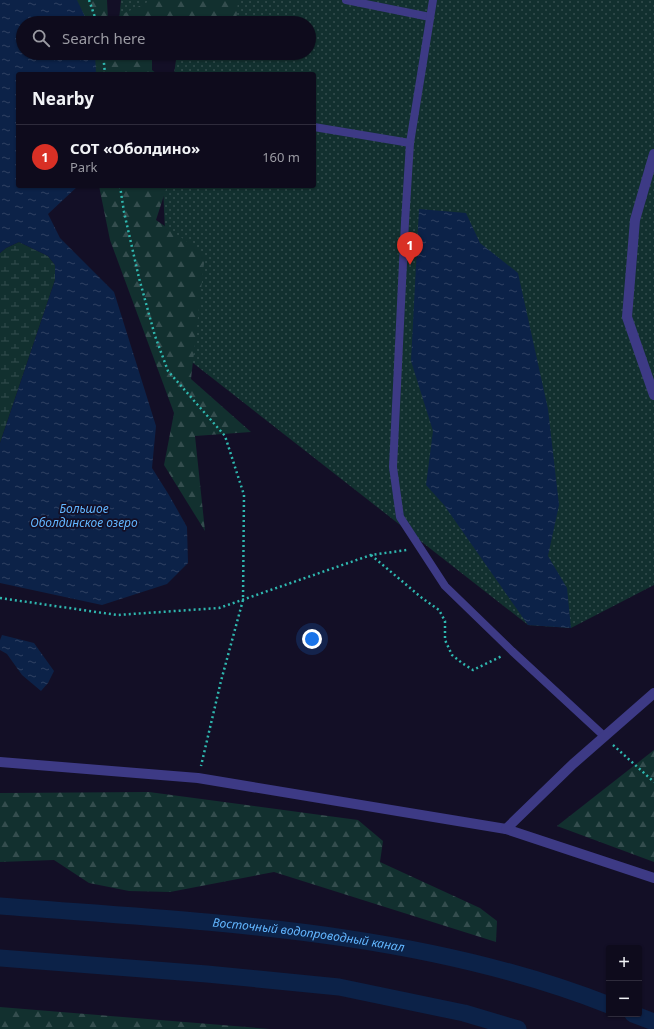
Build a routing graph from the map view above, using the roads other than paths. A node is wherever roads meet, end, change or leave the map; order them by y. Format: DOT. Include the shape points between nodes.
graph roads {
  1 [pos="346,0"];
  2 [pos="433,0"];
  3 [pos="430,18"];
  4 [pos="316,127"];
  5 [pos="410,142"];
  6 [pos="654,154"];
  7 [pos="654,395"];
  8 [pos="654,693"];
  9 [pos="604,736"];
  10 [pos="0,762"];
  11 [pos="506,829"];
  12 [pos="654,878"];
  1 -- 3 [label="lane"];
  2 -- 3 [label="lane"];
  3 -- 5 [label="lane"];
  4 -- 5 [label="lane"];
  5 -- 9 [label="lane" via="393,467 400,517 445,586"];
  6 -- 7 [label="street" via="635,220 627,317"];
  8 -- 9 [label="street"];
  9 -- 11 [label="street"];
  10 -- 11 [label="street" via="198,778"];
  11 -- 12 [label="street"];
}
